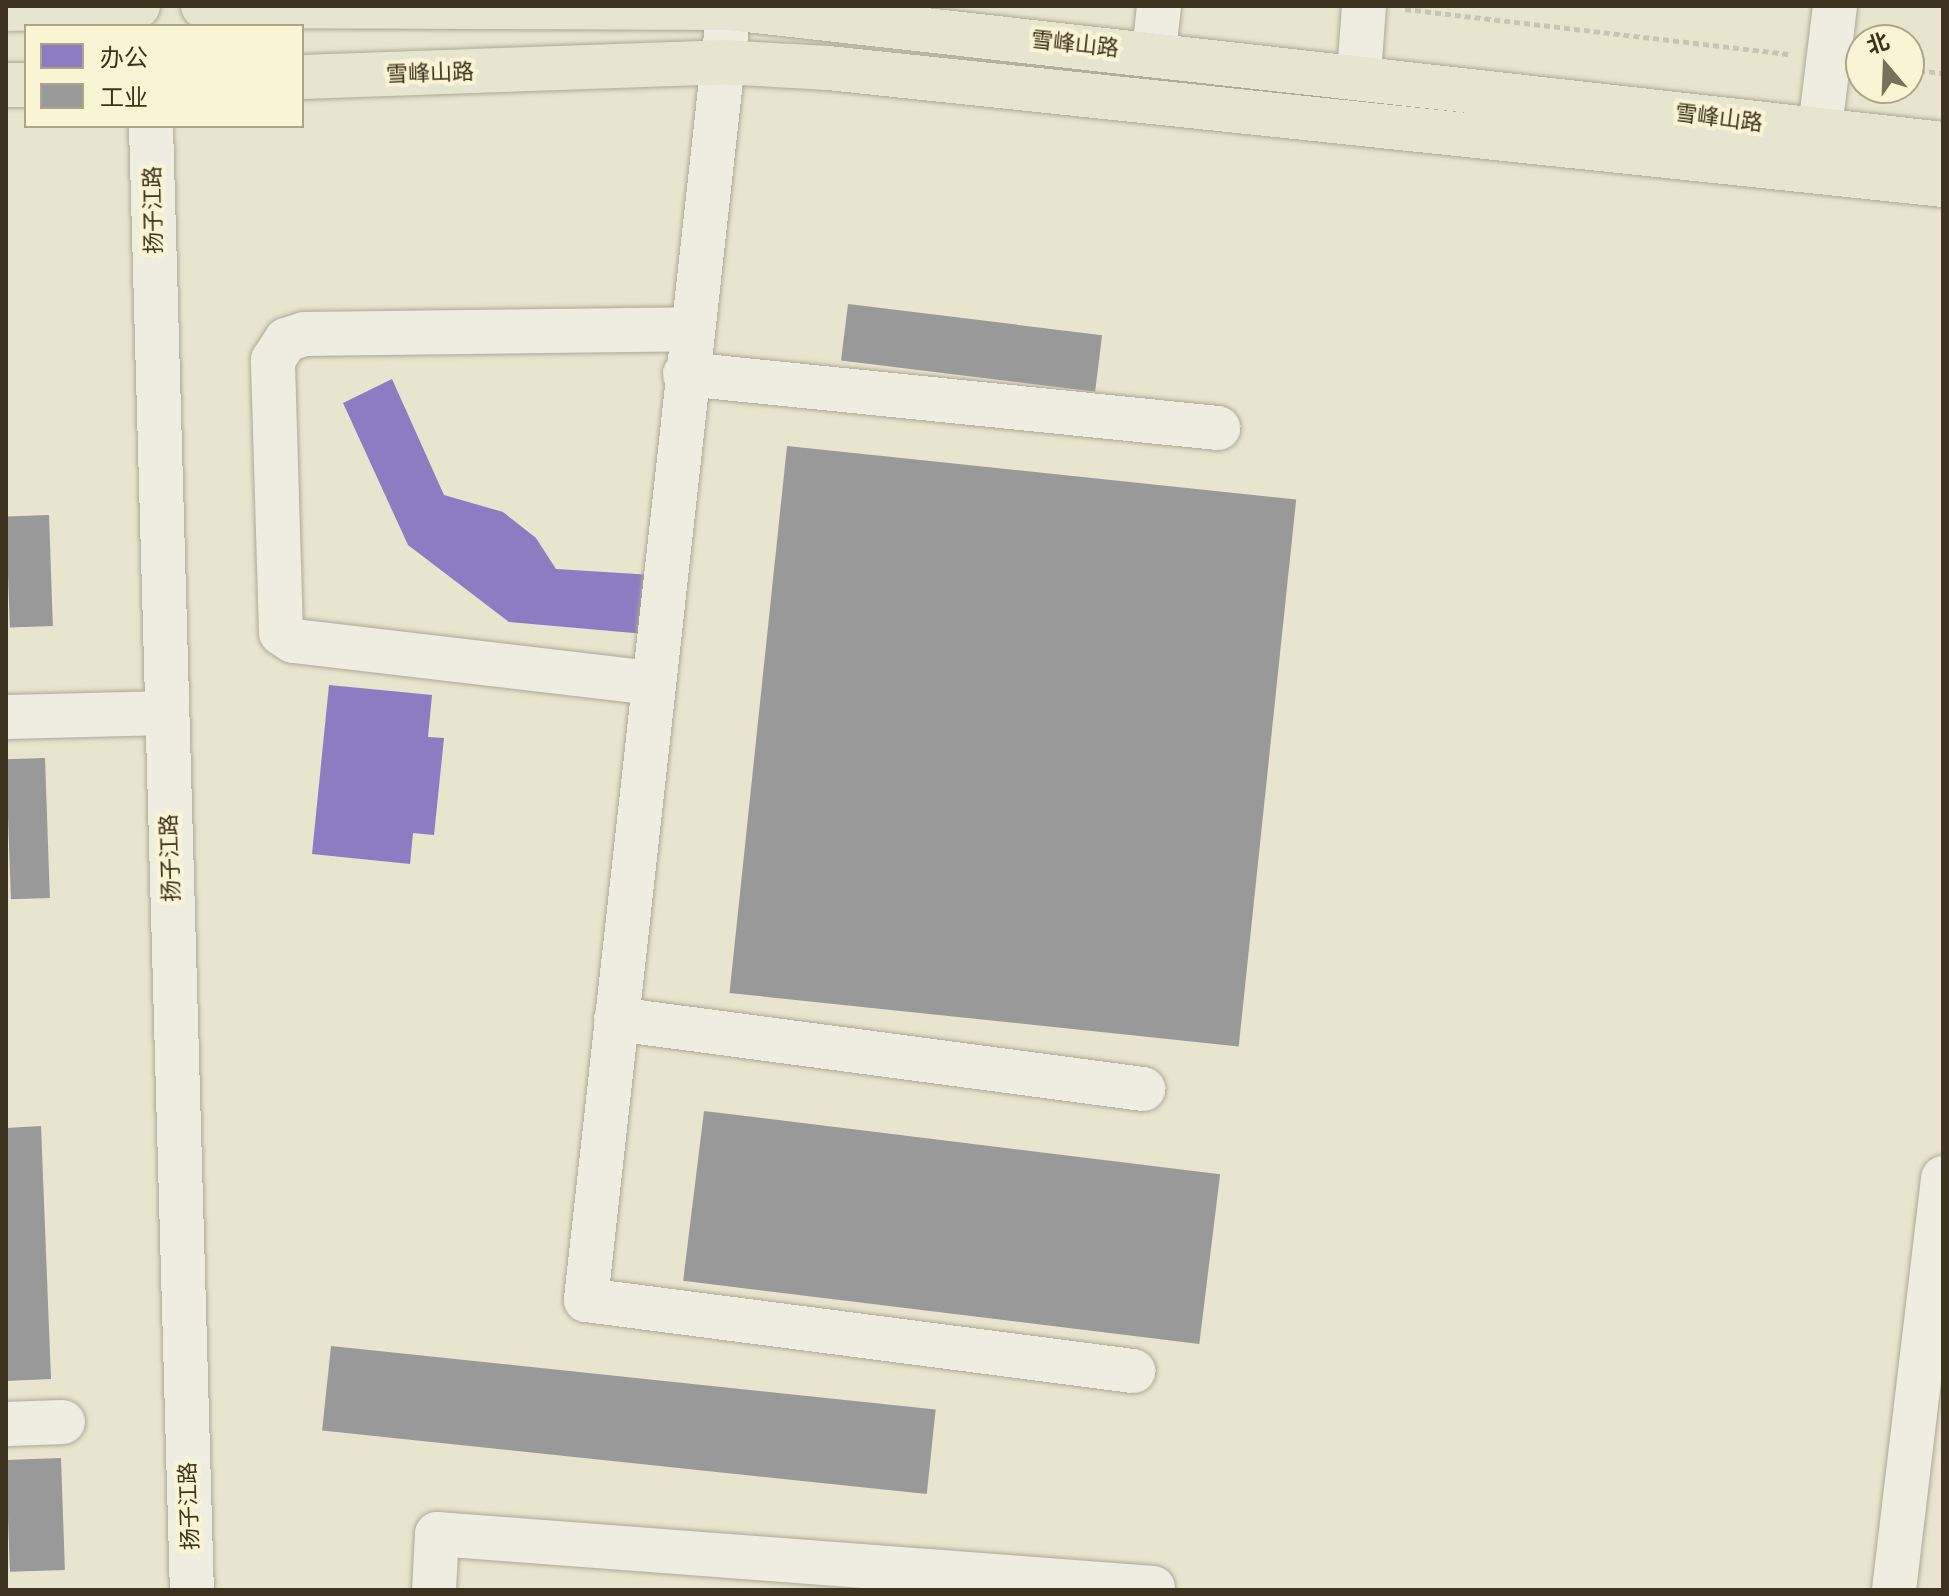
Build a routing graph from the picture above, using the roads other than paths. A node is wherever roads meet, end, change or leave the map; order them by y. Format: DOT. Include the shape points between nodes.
graph roads {
  1 [pos="138,6"];
  2 [pos="203,6"];
  3 [pos="1159,6"];
  4 [pos="1835,6"];
  5 [pos="1377,7"];
  6 [pos="729,8"];
  7 [pos="6,9"];
  8 [pos="1154,52"];
  9 [pos="723,62"];
  10 [pos="1359,74"];
  11 [pos="304,77"];
  12 [pos="151,128"];
  13 [pos="1943,144"];
  14 [pos="1817,150"];
  15 [pos="1943,185"];
  16 [pos="690,329"];
  17 [pos="685,374"];
  18 [pos="1218,428"];
  19 [pos="652,683"];
  20 [pos="165,713"];
  21 [pos="6,717"];
  22 [pos="616,1019"];
  23 [pos="1143,1089"];
  24 [pos="1943,1178"];
  25 [pos="1133,1371"];
  26 [pos="63,1422"];
  27 [pos="6,1424"];
  28 [pos="1153,1588"];
  29 [pos="192,1590"];
  30 [pos="434,1590"];
  31 [pos="1894,1590"];
  1 -- 7 [label="main road"];
  2 -- 6 [label="main road, 雪峰山路"];
  3 -- 8 [label="street"];
  4 -- 14 [label="street"];
  5 -- 10 [label="street"];
  6 -- 8 [label="main road, 雪峰山路"];
  6 -- 9 [label="street"];
  8 -- 10 [label="main road, 雪峰山路"];
  9 -- 11 [label="main road, 雪峰山路"];
  9 -- 14 [label="main road, 雪峰山路"];
  9 -- 16 [label="street"];
  10 -- 14 [label="main road, 雪峰山路"];
  12 -- 20 [label="street, 扬子江路"];
  13 -- 14 [label="main road, 雪峰山路"];
  14 -- 15 [label="main road, 雪峰山路"];
  16 -- 17 [label="street"];
  16 -- 19 [label="street" via="304,334 286,340 273,360 281,633 293,641"];
  17 -- 18 [label="street"];
  17 -- 19 [label="street"];
  19 -- 22 [label="street"];
  20 -- 21 [label="street"];
  20 -- 29 [label="street, 扬子江路"];
  22 -- 23 [label="street"];
  22 -- 25 [label="street" via="586,1300"];
  24 -- 31 [label="street"];
  26 -- 27 [label="street"];
  28 -- 30 [label="street" via="437,1534"];
}
